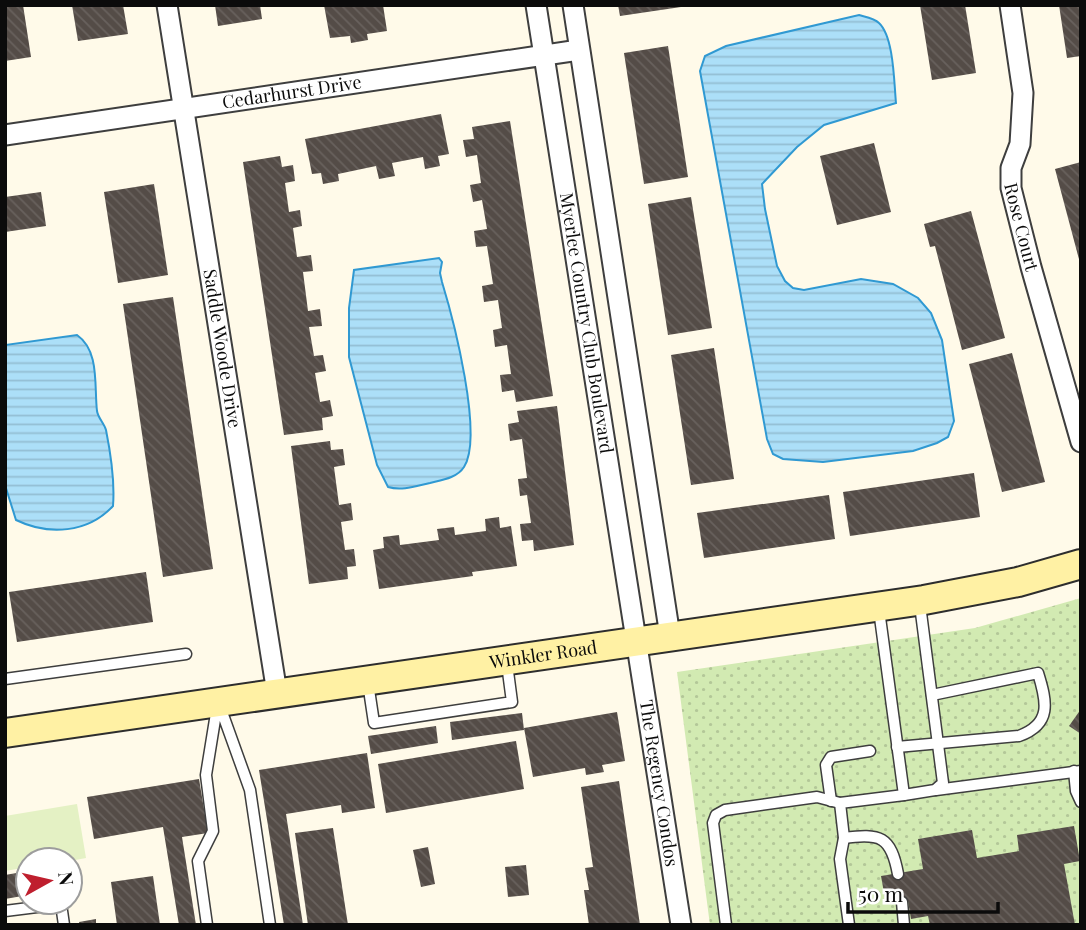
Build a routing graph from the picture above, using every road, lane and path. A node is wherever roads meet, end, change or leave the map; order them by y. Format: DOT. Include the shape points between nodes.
graph roads {
  1 [pos="167,5"];
  2 [pos="536,5"];
  3 [pos="573,5"];
  4 [pos="1010,5"];
  5 [pos="579,50"];
  6 [pos="543,55"];
  7 [pos="184,109"];
  8 [pos="5,135"];
  9 [pos="1081,442"];
  10 [pos="1081,564"];
  11 [pos="919,601"];
  12 [pos="878,606"];
  13 [pos="670,636"];
  14 [pos="635,641"];
  15 [pos="186,654"];
  16 [pos="506,660"];
  17 [pos="5,679"];
  18 [pos="367,680"];
  19 [pos="277,693"];
  20 [pos="932,695"];
  21 [pos="218,701"];
  22 [pos="5,733"];
  23 [pos="938,745"];
  24 [pos="897,747"];
  25 [pos="870,751"];
  26 [pos="1077,771"];
  27 [pos="935,790"];
  28 [pos="904,795"];
  29 [pos="836,802"];
  30 [pos="1081,802"];
  31 [pos="844,838"];
  32 [pos="898,874"];
  33 [pos="902,902"];
  34 [pos="5,911"];
  35 [pos="64,925"];
  36 [pos="207,925"];
  37 [pos="270,925"];
  38 [pos="681,925"];
  39 [pos="726,925"];
  40 [pos="849,925"];
  41 [pos="904,925"];
  1 -- 7 [label="street, Saddle Woode Drive"];
  2 -- 6 [label="street, Myerlee Country Club Boulevard"];
  3 -- 5 [label="street, Myerlee Country Club Boulevard"];
  4 -- 9 [label="street, Rose Court" via="1023,93 1011,188"];
  5 -- 6 [label="street, Cedarhurst Drive"];
  5 -- 13 [label="street, Myerlee Country Club Boulevard"];
  6 -- 7 [label="street, Cedarhurst Drive"];
  6 -- 14 [label="street, Myerlee Country Club Boulevard"];
  7 -- 8 [label="street, Cedarhurst Drive"];
  7 -- 19 [label="street, Saddle Woode Drive"];
  10 -- 11 [label="street, Winkler Road" via="1018,582"];
  11 -- 12 [label="street, Winkler Road"];
  11 -- 20 [label="lane"];
  12 -- 13 [label="street, Winkler Road"];
  12 -- 24 [label="lane"];
  13 -- 14 [label="street, Winkler Road"];
  14 -- 16 [label="street, Winkler Road"];
  14 -- 38 [label="street, The Regency Condos"];
  15 -- 17 [label="lane"];
  16 -- 18 [label="street, Winkler Road"];
  16 -- 18 [label="lane" via="512,702 374,723"];
  18 -- 19 [label="street, Winkler Road"];
  19 -- 21 [label="street, Winkler Road"];
  20 -- 23 [label="lane"];
  20 -- 23 [label="lane" via="1038,673 1045,705 1041,723 1032,732"];
  21 -- 22 [label="street, Winkler Road"];
  21 -- 36 [label="lane" via="206,775 213,831 198,861"];
  21 -- 37 [label="lane" via="250,790"];
  23 -- 24 [label="lane"];
  23 -- 27 [label="lane" via="943,783"];
  24 -- 28 [label="lane"];
  25 -- 29 [label="lane" via="831,757 826,765"];
  26 -- 27 [label="lane"];
  26 -- 30 [label="lane" via="1076,791"];
  27 -- 28 [label="lane"];
  28 -- 29 [label="lane"];
  29 -- 31 [label="lane"];
  29 -- 39 [label="lane" via="817,797 724,810 716,816 713,823"];
  31 -- 32 [label="lane" via="866,835 884,840 894,853"];
  31 -- 40 [label="lane" via="840,859"];
  33 -- 41 [label="lane"];
  34 -- 35 [label="lane" via="61,904"];
}
